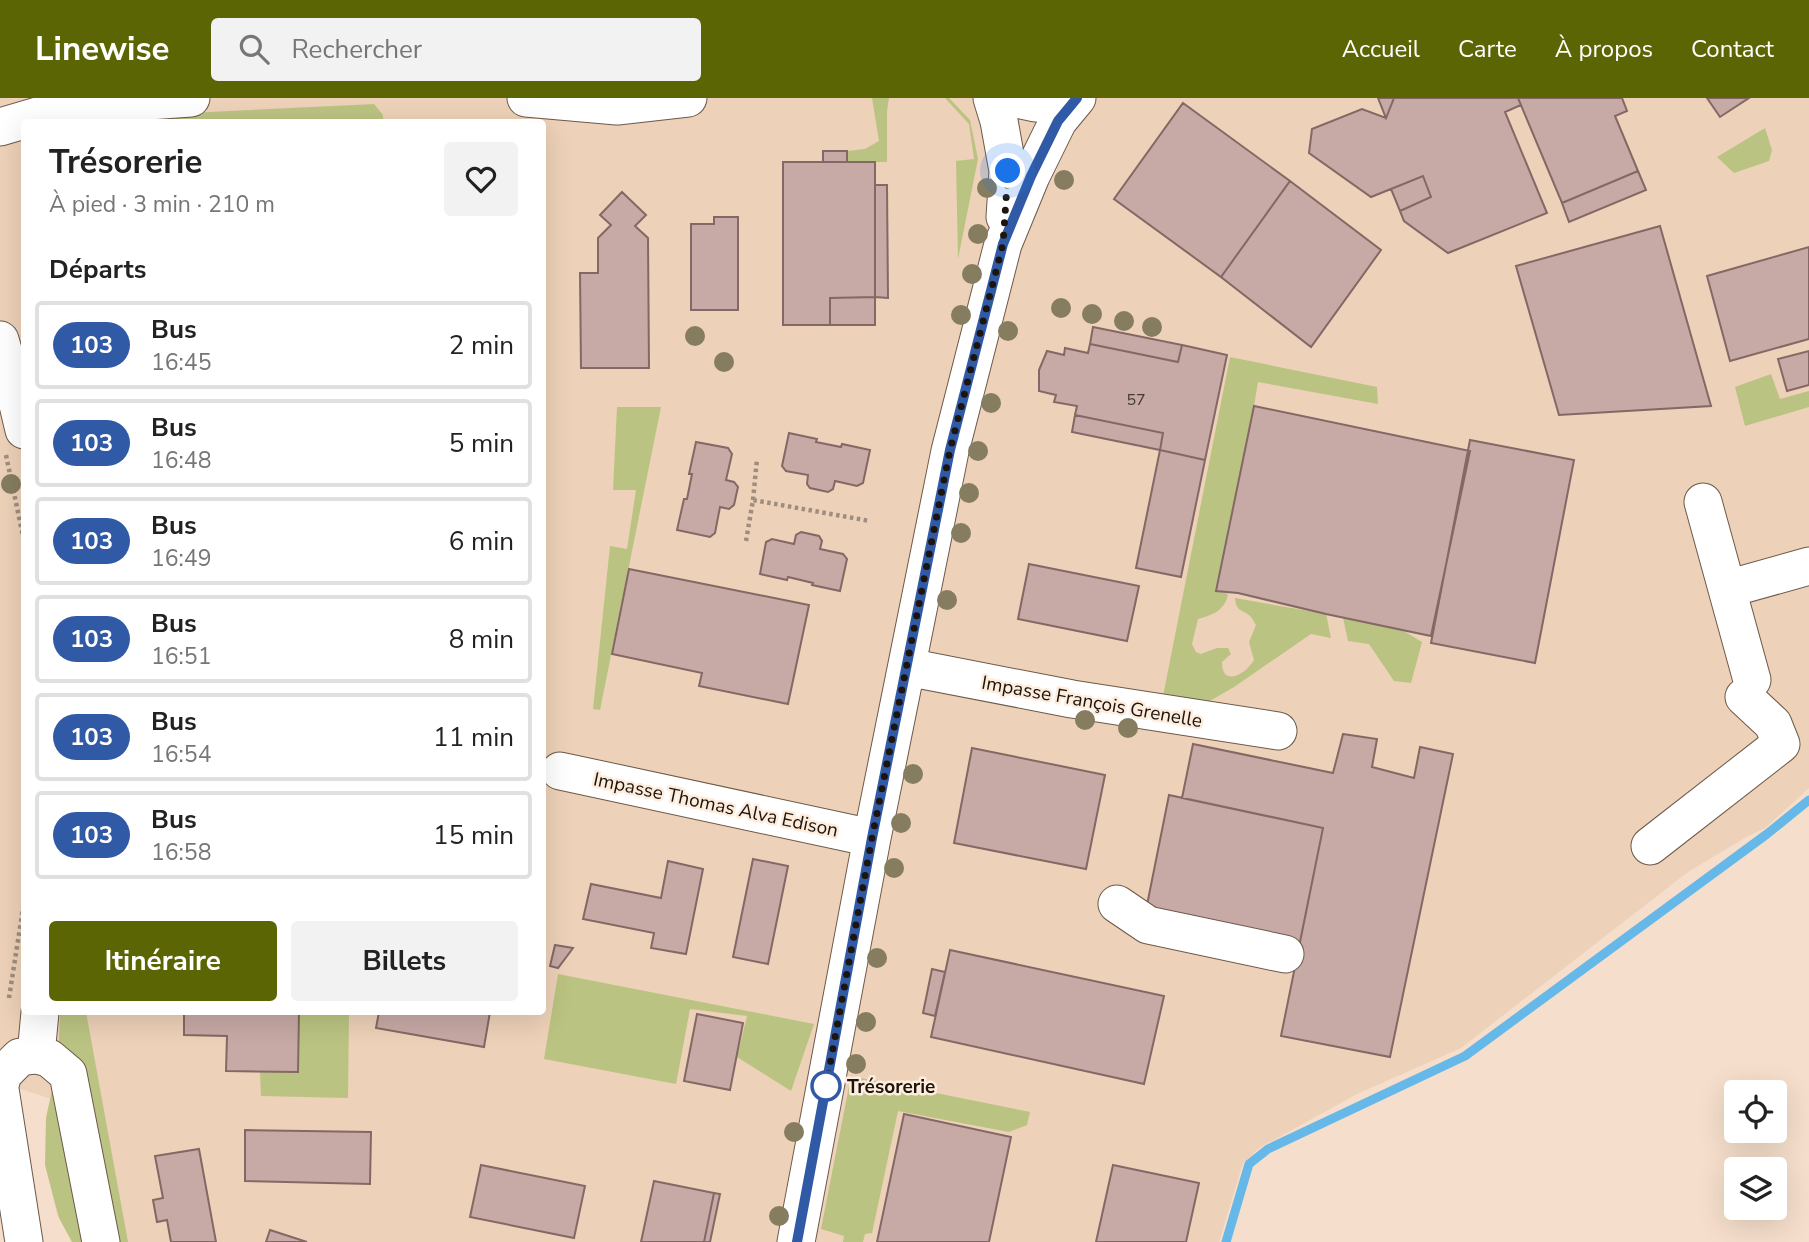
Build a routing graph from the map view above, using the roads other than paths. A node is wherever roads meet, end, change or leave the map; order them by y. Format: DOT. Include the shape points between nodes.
graph roads {
  1 [pos="191,98"];
  2 [pos="526,98"];
  3 [pos="688,98"];
  4 [pos="992,98"];
  5 [pos="1012,98"];
  6 [pos="1066,98"];
  7 [pos="1077,98"];
  8 [pos="27,119"];
  9 [pos="21,121"];
  10 [pos="0,127"];
  11 [pos="1003,244"];
  12 [pos="0,340"];
  13 [pos="15,442"];
  14 [pos="1703,502"];
  15 [pos="1809,566"];
  16 [pos="1727,589"];
  17 [pos="907,667"];
  18 [pos="1278,731"];
  19 [pos="560,771"];
  20 [pos="872,838"];
  21 [pos="1650,845"];
  22 [pos="1117,904"];
  23 [pos="1286,954"];
  24 [pos="26,1015"];
  25 [pos="36,1055"];
  26 [pos="0,1092"];
  27 [pos="24,1242"];
  28 [pos="101,1242"];
  29 [pos="796,1242"];
  1 -- 8 [label="street" via="58,110"];
  2 -- 3 [label="street" via="617,106"];
  4 -- 11 [label="street" via="1008,171"];
  5 -- 6 [label="street" via="1035,103"];
  7 -- 11 [label="street" via="1058,121"];
  9 -- 10 [label="street"];
  11 -- 17 [label="street" via="950,450"];
  12 -- 13 [label="street"];
  14 -- 16 [label="street"];
  15 -- 16 [label="street"];
  16 -- 21 [label="street" via="1748,689 1781,744"];
  17 -- 18 [label="street, Impasse François Grenelle"];
  17 -- 20 [label="street"];
  19 -- 20 [label="street, Impasse Thomas Alva Edison"];
  20 -- 29 [label="street"];
  22 -- 23 [label="street" via="1148,925"];
  24 -- 25 [label="street"];
  25 -- 26 [label="street" via="20,1057 3,1074"];
  25 -- 28 [label="street" via="49,1058 68,1074"];
  26 -- 27 [label="street"];
}
